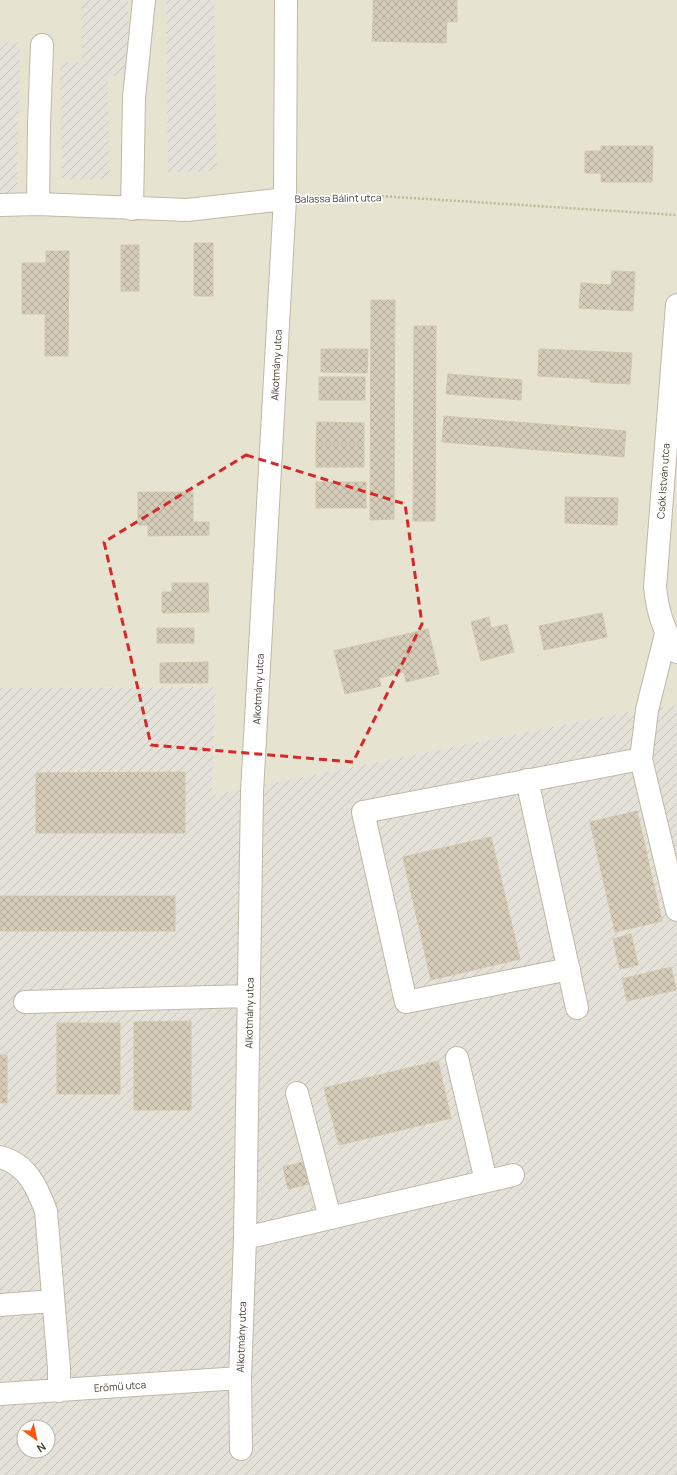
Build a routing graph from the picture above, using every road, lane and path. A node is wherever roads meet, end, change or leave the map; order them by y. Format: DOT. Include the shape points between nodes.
graph roads {
  1 [pos="144,0"];
  2 [pos="286,0"];
  3 [pos="42,46"];
  4 [pos="285,198"];
  5 [pos="38,204"];
  6 [pos="0,205"];
  7 [pos="132,209"];
  8 [pos="677,215"];
  9 [pos="677,305"];
  10 [pos="672,643"];
  11 [pos="641,759"];
  12 [pos="527,780"];
  13 [pos="677,910"];
  14 [pos="569,969"];
  15 [pos="249,996"];
  16 [pos="25,1002"];
  17 [pos="577,1008"];
  18 [pos="458,1058"];
  19 [pos="297,1093"];
  20 [pos="0,1157"];
  21 [pos="513,1175"];
  22 [pos="486,1181"];
  23 [pos="330,1218"];
  24 [pos="245,1238"];
  25 [pos="53,1302"];
  26 [pos="0,1305"];
  27 [pos="240,1378"];
  28 [pos="59,1391"];
  29 [pos="0,1394"];
  30 [pos="241,1449"];
  1 -- 7 [label="street" via="134,98"];
  2 -- 4 [label="street, Alkotmány utca"];
  3 -- 5 [label="street"];
  4 -- 7 [label="street, Balassa Bálint utca" via="187,210"];
  4 -- 8 [label="path, Balassa Bálint utca" via="380,196"];
  4 -- 15 [label="street, Alkotmány utca" via="252,792"];
  5 -- 6 [label="street, Balassa Bálint utca"];
  5 -- 7 [label="street, Balassa Bálint utca"];
  9 -- 10 [label="street, Csók István utca" via="655,587 658,610"];
  10 -- 11 [label="street" via="647,710"];
  11 -- 12 [label="street"];
  11 -- 13 [label="street"];
  12 -- 14 [label="street"];
  12 -- 14 [label="street" via="363,812 406,1002"];
  14 -- 17 [label="street"];
  15 -- 16 [label="street"];
  15 -- 24 [label="street, Alkotmány utca"];
  18 -- 22 [label="street"];
  19 -- 23 [label="street"];
  20 -- 25 [label="street" via="21,1166 41,1197 46,1211"];
  21 -- 22 [label="street"];
  22 -- 23 [label="street"];
  23 -- 24 [label="street"];
  24 -- 27 [label="street, Alkotmány utca"];
  25 -- 26 [label="street"];
  25 -- 28 [label="street"];
  27 -- 28 [label="street, Erőmű utca"];
  27 -- 30 [label="street, Alkotmány utca"];
  28 -- 29 [label="street, Erőmű utca"];
}
